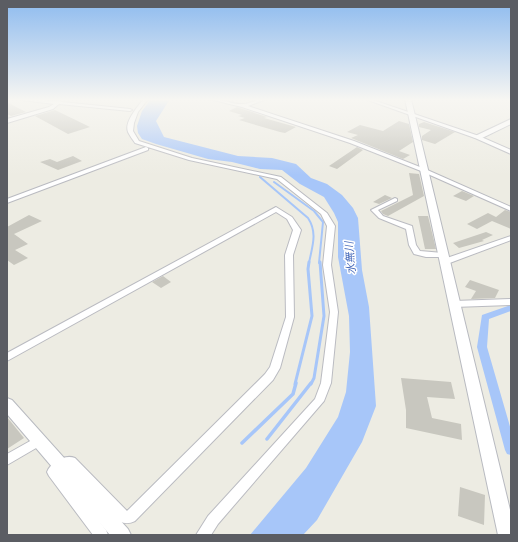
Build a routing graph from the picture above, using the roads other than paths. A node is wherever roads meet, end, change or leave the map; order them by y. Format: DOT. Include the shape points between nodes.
graph roads {
  1 [pos="131,124"];
  2 [pos="298,124"];
  3 [pos="413,124"];
  4 [pos="439,124"];
  5 [pos="504,124"];
  6 [pos="477,137"];
  7 [pos="146,149"];
  8 [pos="511,152"];
  9 [pos="424,170"];
  10 [pos="395,200"];
  11 [pos="7,201"];
  12 [pos="511,209"];
  13 [pos="511,238"];
  14 [pos="444,259"];
  15 [pos="511,302"];
  16 [pos="454,304"];
  17 [pos="7,357"];
  18 [pos="7,404"];
  19 [pos="39,441"];
  20 [pos="7,460"];
  21 [pos="60,465"];
  22 [pos="120,534"];
  23 [pos="101,535"];
  24 [pos="203,535"];
  25 [pos="507,535"];
  1 -- 24 [label="street" via="130,131 137,142 191,159 279,178 324,213 331,226 327,265 334,312 326,383 318,401 213,520"];
  2 -- 9 [label="street"];
  3 -- 9 [label="street"];
  4 -- 6 [label="street"];
  5 -- 6 [label="street"];
  6 -- 8 [label="street"];
  7 -- 11 [label="street"];
  9 -- 12 [label="street"];
  9 -- 14 [label="street"];
  10 -- 14 [label="street" via="374,210 381,217 409,228 412,249 416,253"];
  13 -- 14 [label="street"];
  14 -- 16 [label="street"];
  15 -- 16 [label="street"];
  16 -- 25 [label="street"];
  17 -- 21 [label="street" via="276,209 295,224 297,230 289,255 290,317 275,368 269,377 130,517 124,517 71,462"];
  18 -- 19 [label="street"];
  19 -- 20 [label="street"];
  19 -- 21 [label="street"];
  21 -- 22 [label="street"];
  21 -- 23 [label="street" via="53,472"];
}
